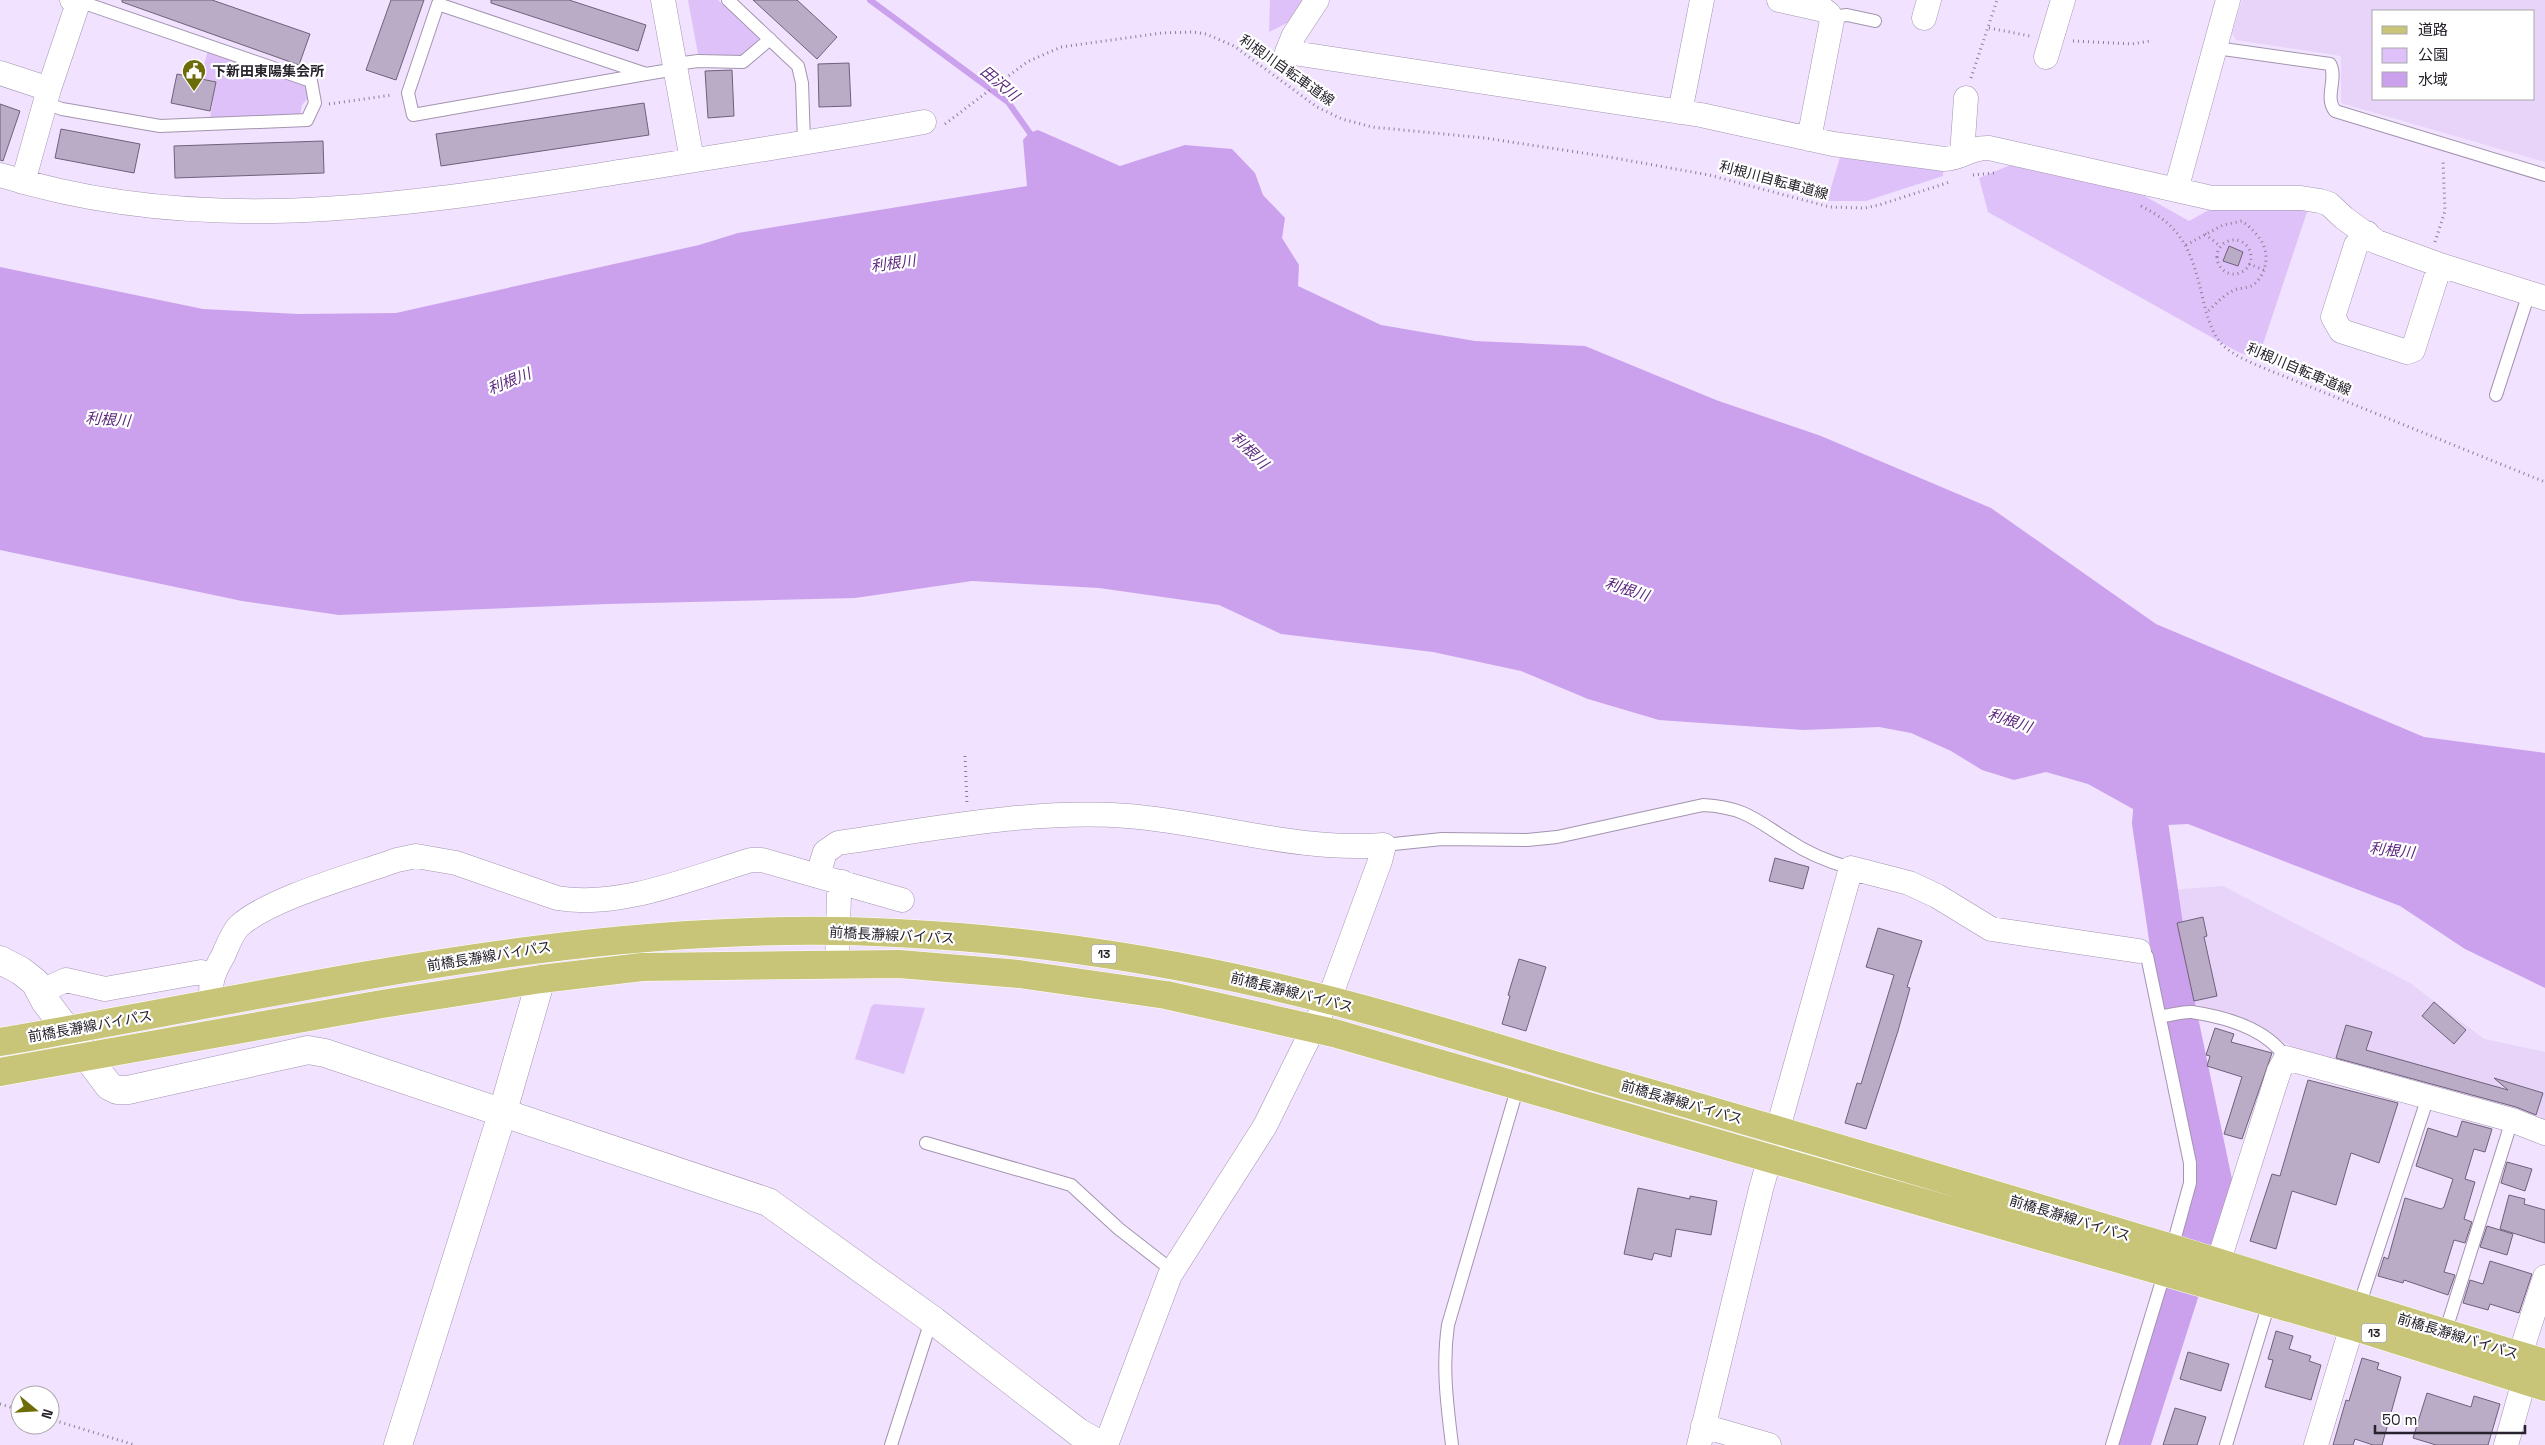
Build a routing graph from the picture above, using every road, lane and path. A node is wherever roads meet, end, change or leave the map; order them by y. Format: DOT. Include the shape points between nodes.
graph roads {
  1 [pos="663,0"];
  2 [pos="728,0"];
  3 [pos="1317,0"];
  4 [pos="1702,0"];
  5 [pos="1779,0"];
  6 [pos="1997,0"];
  7 [pos="2064,0"];
  8 [pos="2228,0"];
  9 [pos="75,2"];
  10 [pos="1831,17"];
  11 [pos="1875,21"];
  12 [pos="1989,28"];
  13 [pos="770,39"];
  14 [pos="2150,41"];
  15 [pos="2216,48"];
  16 [pos="2048,49"];
  17 [pos="676,69"];
  18 [pos="0,73"];
  19 [pos="646,74"];
  20 [pos="408,93"];
  21 [pos="47,96"];
  22 [pos="1966,98"];
  23 [pos="314,103"];
  24 [pos="1680,112"];
  25 [pos="958,116"];
  26 [pos="924,122"];
  27 [pos="1809,139"];
  28 [pos="804,142"];
  29 [pos="2442,144"];
  30 [pos="692,160"];
  31 [pos="1965,165"];
  32 [pos="2003,172"];
  33 [pos="0,175"];
  34 [pos="2545,175"];
  35 [pos="1953,180"];
  36 [pos="23,182"];
  37 [pos="2176,190"];
  38 [pos="2133,202"];
  39 [pos="2367,233"];
  40 [pos="2205,234"];
  41 [pos="2186,244"];
  42 [pos="2220,246"];
  43 [pos="2434,263"];
  44 [pos="2249,264"];
  45 [pos="2264,270"];
  46 [pos="2537,295"];
  47 [pos="2206,313"];
  48 [pos="2496,395"];
  49 [pos="2545,482"];
  50 [pos="965,756"];
  51 [pos="968,824"];
  52 [pos="1384,846"];
  53 [pos="1852,868"];
  54 [pos="818,875"];
  55 [pos="842,882"];
  56 [pos="902,900"];
  57 [pos="838,932"];
  58 [pos="2139,950"];
  59 [pos="0,960"];
  60 [pos="837,963"];
  61 [pos="212,974"];
  62 [pos="541,979"];
  63 [pos="40,992"];
  64 [pos="1326,999"];
  65 [pos="212,1002"];
  66 [pos="2166,1016"];
  67 [pos="1312,1028"];
  68 [pos="67,1031"];
  69 [pos="0,1042"];
  70 [pos="86,1057"];
  71 [pos="2286,1058"];
  72 [pos="0,1072"];
  73 [pos="1518,1086"];
  74 [pos="2428,1097"];
  75 [pos="503,1112"];
  76 [pos="2512,1120"];
  77 [pos="1778,1130"];
  78 [pos="2545,1133"];
  79 [pos="926,1143"];
  80 [pos="1770,1158"];
  81 [pos="2171,1262"];
  82 [pos="1173,1271"];
  83 [pos="2210,1273"];
  84 [pos="2545,1277"];
  85 [pos="2269,1302"];
  86 [pos="2356,1316"];
  87 [pos="934,1321"];
  88 [pos="2445,1333"];
  89 [pos="2534,1372"];
  90 [pos="60,1422"];
  91 [pos="1701,1435"];
  92 [pos="135,1445"];
  93 [pos="398,1445"];
  94 [pos="891,1445"];
  95 [pos="1102,1445"];
  96 [pos="1106,1445"];
  97 [pos="1452,1445"];
  98 [pos="1769,1445"];
  99 [pos="2112,1445"];
  100 [pos="2226,1445"];
  101 [pos="2316,1445"];
  102 [pos="2506,1445"];
  1 -- 17 [label="street"];
  2 -- 13 [label="lane"];
  3 -- 24 [label="street" via="1287,52"];
  4 -- 24 [label="street"];
  5 -- 10 [label="street" via="1824,10"];
  6 -- 12 [label="path"];
  7 -- 16 [label="street"];
  8 -- 15 [label="street"];
  9 -- 21 [label="street"];
  9 -- 23 [label="lane" via="311,81"];
  10 -- 11 [label="lane" via="1847,15"];
  10 -- 27 [label="street" via="1832,26"];
  12 -- 16 [label="path"];
  12 -- 22 [label="path"];
  13 -- 17 [label="lane" via="743,62 698,61 684,63"];
  13 -- 28 [label="lane" via="798,66 802,83"];
  14 -- 16 [label="path"];
  15 -- 29 [label="lane" via="2330,64 2330,103 2335,111"];
  15 -- 37 [label="street"];
  17 -- 19 [label="lane"];
  17 -- 30 [label="street"];
  18 -- 21 [label="street"];
  19 -- 20 [label="lane" via="412,115"];
  19 -- 20 [label="lane" via="438,4"];
  20 -- 23 [label="path" via="321,106"];
  21 -- 23 [label="lane" via="62,108 160,126 306,120"];
  21 -- 36 [label="street"];
  22 -- 31 [label="street"];
  24 -- 27 [label="street"];
  25 -- 35 [label="path, 利根川自転車道線" via="1027,62 1061,47 1192,32 1221,40 1246,53 1317,107 1342,119 1372,127 1485,138 1609,157 1718,177 1830,207 1879,205"];
  26 -- 28 [label="street"];
  27 -- 31 [label="street" via="1954,159"];
  28 -- 30 [label="street"];
  29 -- 34 [label="lane"];
  29 -- 43 [label="path" via="2445,211"];
  30 -- 36 [label="street" via="400,202 298,212 172,209 104,201"];
  31 -- 32 [label="path"];
  31 -- 37 [label="street" via="1976,148 1998,150"];
  33 -- 36 [label="street"];
  37 -- 39 [label="street" via="2212,198 2312,199 2329,204"];
  38 -- 41 [label="path, 利根川自転車道線" via="2164,219"];
  39 -- 43 [label="street" via="2377,242"];
  39 -- 43 [label="street" via="2356,246 2333,317 2341,331 2407,352 2413,350"];
  40 -- 41 [label="path"];
  40 -- 42 [label="path"];
  40 -- 45 [label="path" via="2223,225 2242,221 2264,243 2267,260"];
  41 -- 47 [label="path, 利根川自転車道線" via="2197,269"];
  42 -- 44 [label="path" via="2229,240 2245,243 2251,253"];
  42 -- 44 [label="path" via="2217,262 2224,272 2236,274"];
  43 -- 46 [label="street"];
  44 -- 45 [label="path"];
  45 -- 47 [label="path" via="2252,286 2225,295"];
  46 -- 48 [label="lane"];
  47 -- 49 [label="path, 利根川自転車道線" via="2220,341 2248,361"];
  50 -- 51 [label="path"];
  51 -- 52 [label="street" via="1024,818 1112,816 1178,822 1298,844"];
  51 -- 54 [label="street" via="838,843 825,852"];
  52 -- 53 [label="lane" via="1442,839 1557,838 1671,811 1712,806 1757,818 1816,856"];
  52 -- 64 [label="street"];
  53 -- 58 [label="street" via="1909,883 1991,929"];
  53 -- 77 [label="street"];
  54 -- 55 [label="street"];
  54 -- 61 [label="street" via="751,860 602,901 571,901 456,863 416,856 278,903 247,920 238,928"];
  55 -- 56 [label="street"];
  55 -- 57 [label="street"];
  57 -- 60 [label="street"];
  57 -- 64 [label="main road, 前橋長瀞線バイパス / 13" via="897,933 1108,954"];
  57 -- 65 [label="main road, 前橋長瀞線バイパス / 13" via="701,934 560,945 385,971"];
  58 -- 66 [label="lane" via="2148,956"];
  59 -- 63 [label="street" via="30,977"];
  60 -- 62 [label="main road, 前橋長瀞線バイパス / 13" via="642,967"];
  60 -- 67 [label="main road, 前橋長瀞線バイパス / 13" via="899,964 1092,983 1183,998"];
  61 -- 63 [label="street" via="201,972 105,989 66,980"];
  61 -- 65 [label="street"];
  62 -- 70 [label="main road, 前橋長瀞線バイパス / 13"];
  62 -- 75 [label="street"];
  63 -- 68 [label="street"];
  64 -- 67 [label="street"];
  64 -- 77 [label="main road, 前橋長瀞線バイパス / 13"];
  65 -- 68 [label="main road, 前橋長瀞線バイパス / 13"];
  66 -- 71 [label="lane" via="2190,1012 2240,1024 2278,1046"];
  66 -- 81 [label="lane" via="2190,1163 2190,1183"];
  67 -- 73 [label="main road, 前橋長瀞線バイパス / 13"];
  67 -- 82 [label="street" via="1265,1126"];
  68 -- 69 [label="main road, 前橋長瀞線バイパス / 13"];
  68 -- 70 [label="street"];
  70 -- 72 [label="main road, 前橋長瀞線バイパス / 13"];
  70 -- 75 [label="street" via="109,1086 121,1091 308,1050"];
  71 -- 74 [label="street"];
  71 -- 83 [label="street" via="2278,1071"];
  73 -- 80 [label="main road, 前橋長瀞線バイパス / 13"];
  73 -- 97 [label="lane" via="1448,1325 1443,1363"];
  74 -- 76 [label="street"];
  74 -- 86 [label="lane"];
  75 -- 87 [label="street" via="768,1202"];
  75 -- 93 [label="street"];
  76 -- 78 [label="street"];
  76 -- 88 [label="lane"];
  77 -- 80 [label="street"];
  77 -- 81 [label="main road, 前橋長瀞線バイパス / 13"];
  79 -- 82 [label="lane" via="1072,1185 1119,1229"];
  80 -- 81 [label="main road, 前橋長瀞線バイパス / 13"];
  80 -- 91 [label="street"];
  81 -- 83 [label="main road, 前橋長瀞線バイパス / 13"];
  81 -- 99 [label="lane"];
  82 -- 96 [label="street"];
  83 -- 85 [label="main road, 前橋長瀞線バイパス / 13"];
  83 -- 86 [label="main road, 前橋長瀞線バイパス / 13"];
  84 -- 89 [label="street"];
  85 -- 86 [label="main road, 前橋長瀞線バイパス / 13"];
  85 -- 100 [label="lane"];
  86 -- 88 [label="main road, 前橋長瀞線バイパス / 13"];
  86 -- 89 [label="main road, 前橋長瀞線バイパス / 13"];
  86 -- 101 [label="street"];
  87 -- 94 [label="lane" via="928,1330"];
  87 -- 95 [label="street" via="1075,1438"];
  88 -- 89 [label="main road, 前橋長瀞線バイパス / 13"];
  89 -- 102 [label="street"];
  90 -- 92 [label="path"];
  91 -- 98 [label="street"];
}
